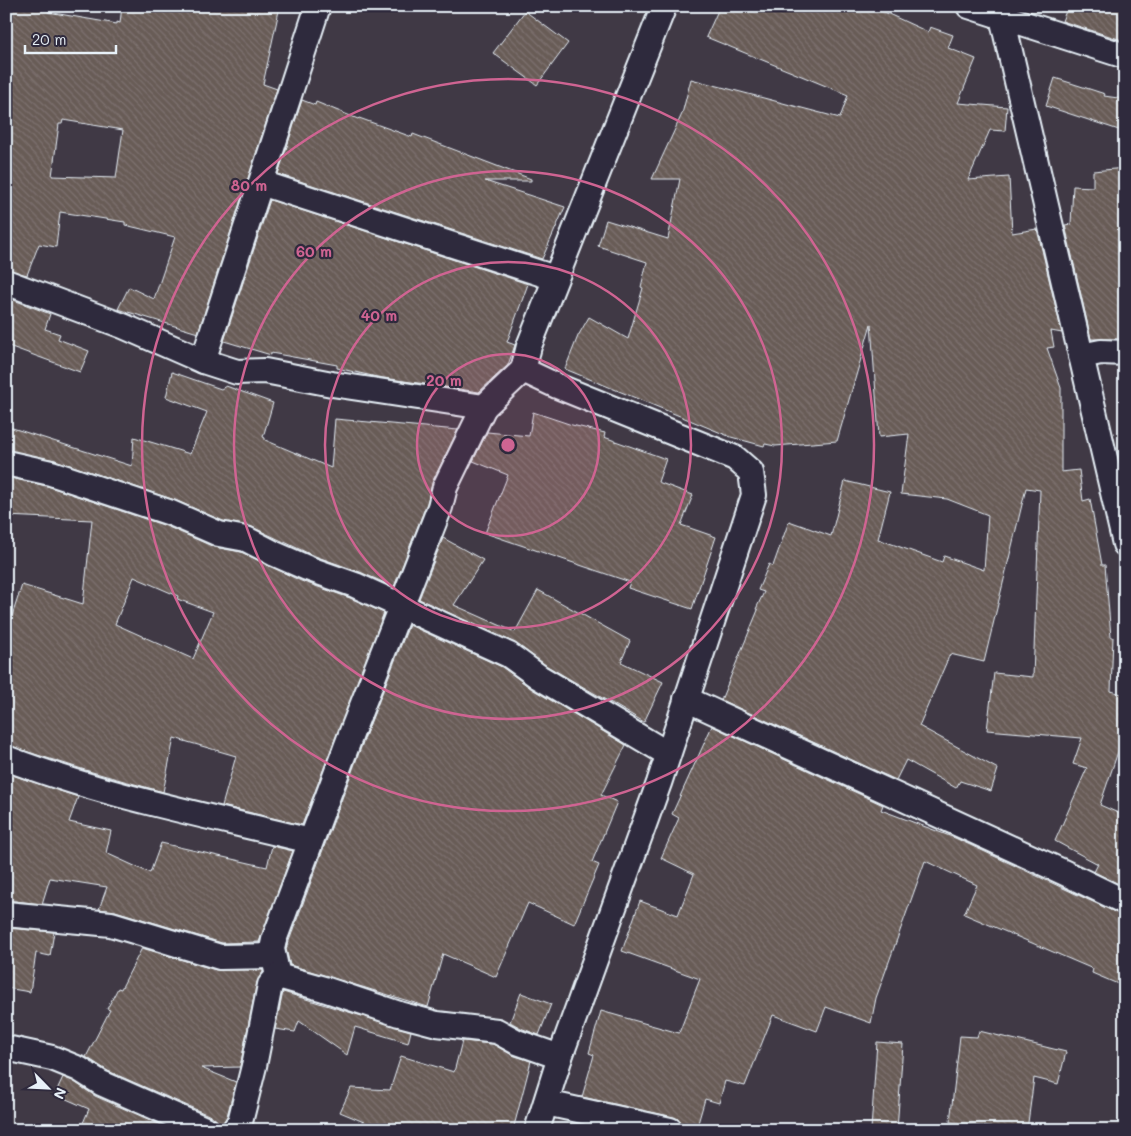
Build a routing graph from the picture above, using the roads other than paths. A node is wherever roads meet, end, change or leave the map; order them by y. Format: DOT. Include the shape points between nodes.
graph roads {
  1 [pos="318,6"];
  2 [pos="664,6"];
  3 [pos="969,6"];
  4 [pos="1004,12"];
  5 [pos="1125,56"];
  6 [pos="261,183"];
  7 [pos="555,278"];
  8 [pos="6,282"];
  9 [pos="1125,353"];
  10 [pos="1081,356"];
  11 [pos="203,361"];
  12 [pos="523,370"];
  13 [pos="484,407"];
  14 [pos="6,463"];
  15 [pos="1125,544"];
  16 [pos="401,605"];
  17 [pos="686,699"];
  18 [pos="668,754"];
  19 [pos="6,758"];
  20 [pos="310,841"];
  21 [pos="1125,902"];
  22 [pos="6,914"];
  23 [pos="276,966"];
  24 [pos="6,1048"];
  25 [pos="560,1057"];
  26 [pos="546,1103"];
  27 [pos="207,1130"];
  28 [pos="234,1130"];
  29 [pos="537,1130"];
  30 [pos="670,1130"];
  1 -- 6 [label="street"];
  2 -- 7 [label="street"];
  3 -- 4 [label="street"];
  4 -- 5 [label="street"];
  4 -- 10 [label="street"];
  6 -- 7 [label="street"];
  6 -- 11 [label="street"];
  7 -- 12 [label="street" via="528,346"];
  8 -- 11 [label="street" via="123,326"];
  9 -- 10 [label="street" via="1101,352"];
  10 -- 15 [label="street"];
  11 -- 13 [label="street" via="237,372 265,371"];
  12 -- 13 [label="street"];
  12 -- 17 [label="street" via="735,458 751,472 754,494"];
  13 -- 16 [label="street" via="445,487"];
  14 -- 16 [label="street" via="51,473 171,513 219,534 246,539 307,568"];
  16 -- 18 [label="street" via="509,655"];
  16 -- 20 [label="street"];
  17 -- 18 [label="street"];
  17 -- 21 [label="street"];
  18 -- 25 [label="street"];
  19 -- 20 [label="street" via="97,789"];
  20 -- 23 [label="street" via="274,940 272,949"];
  22 -- 23 [label="street" via="111,924 220,957"];
  23 -- 25 [label="street" via="324,989 399,1014 436,1024 497,1031 517,1042"];
  23 -- 28 [label="street" via="252,1076 240,1122"];
  24 -- 27 [label="street" via="52,1058 79,1069 101,1083"];
  25 -- 26 [label="street"];
  26 -- 29 [label="street"];
  26 -- 30 [label="street"];
}
